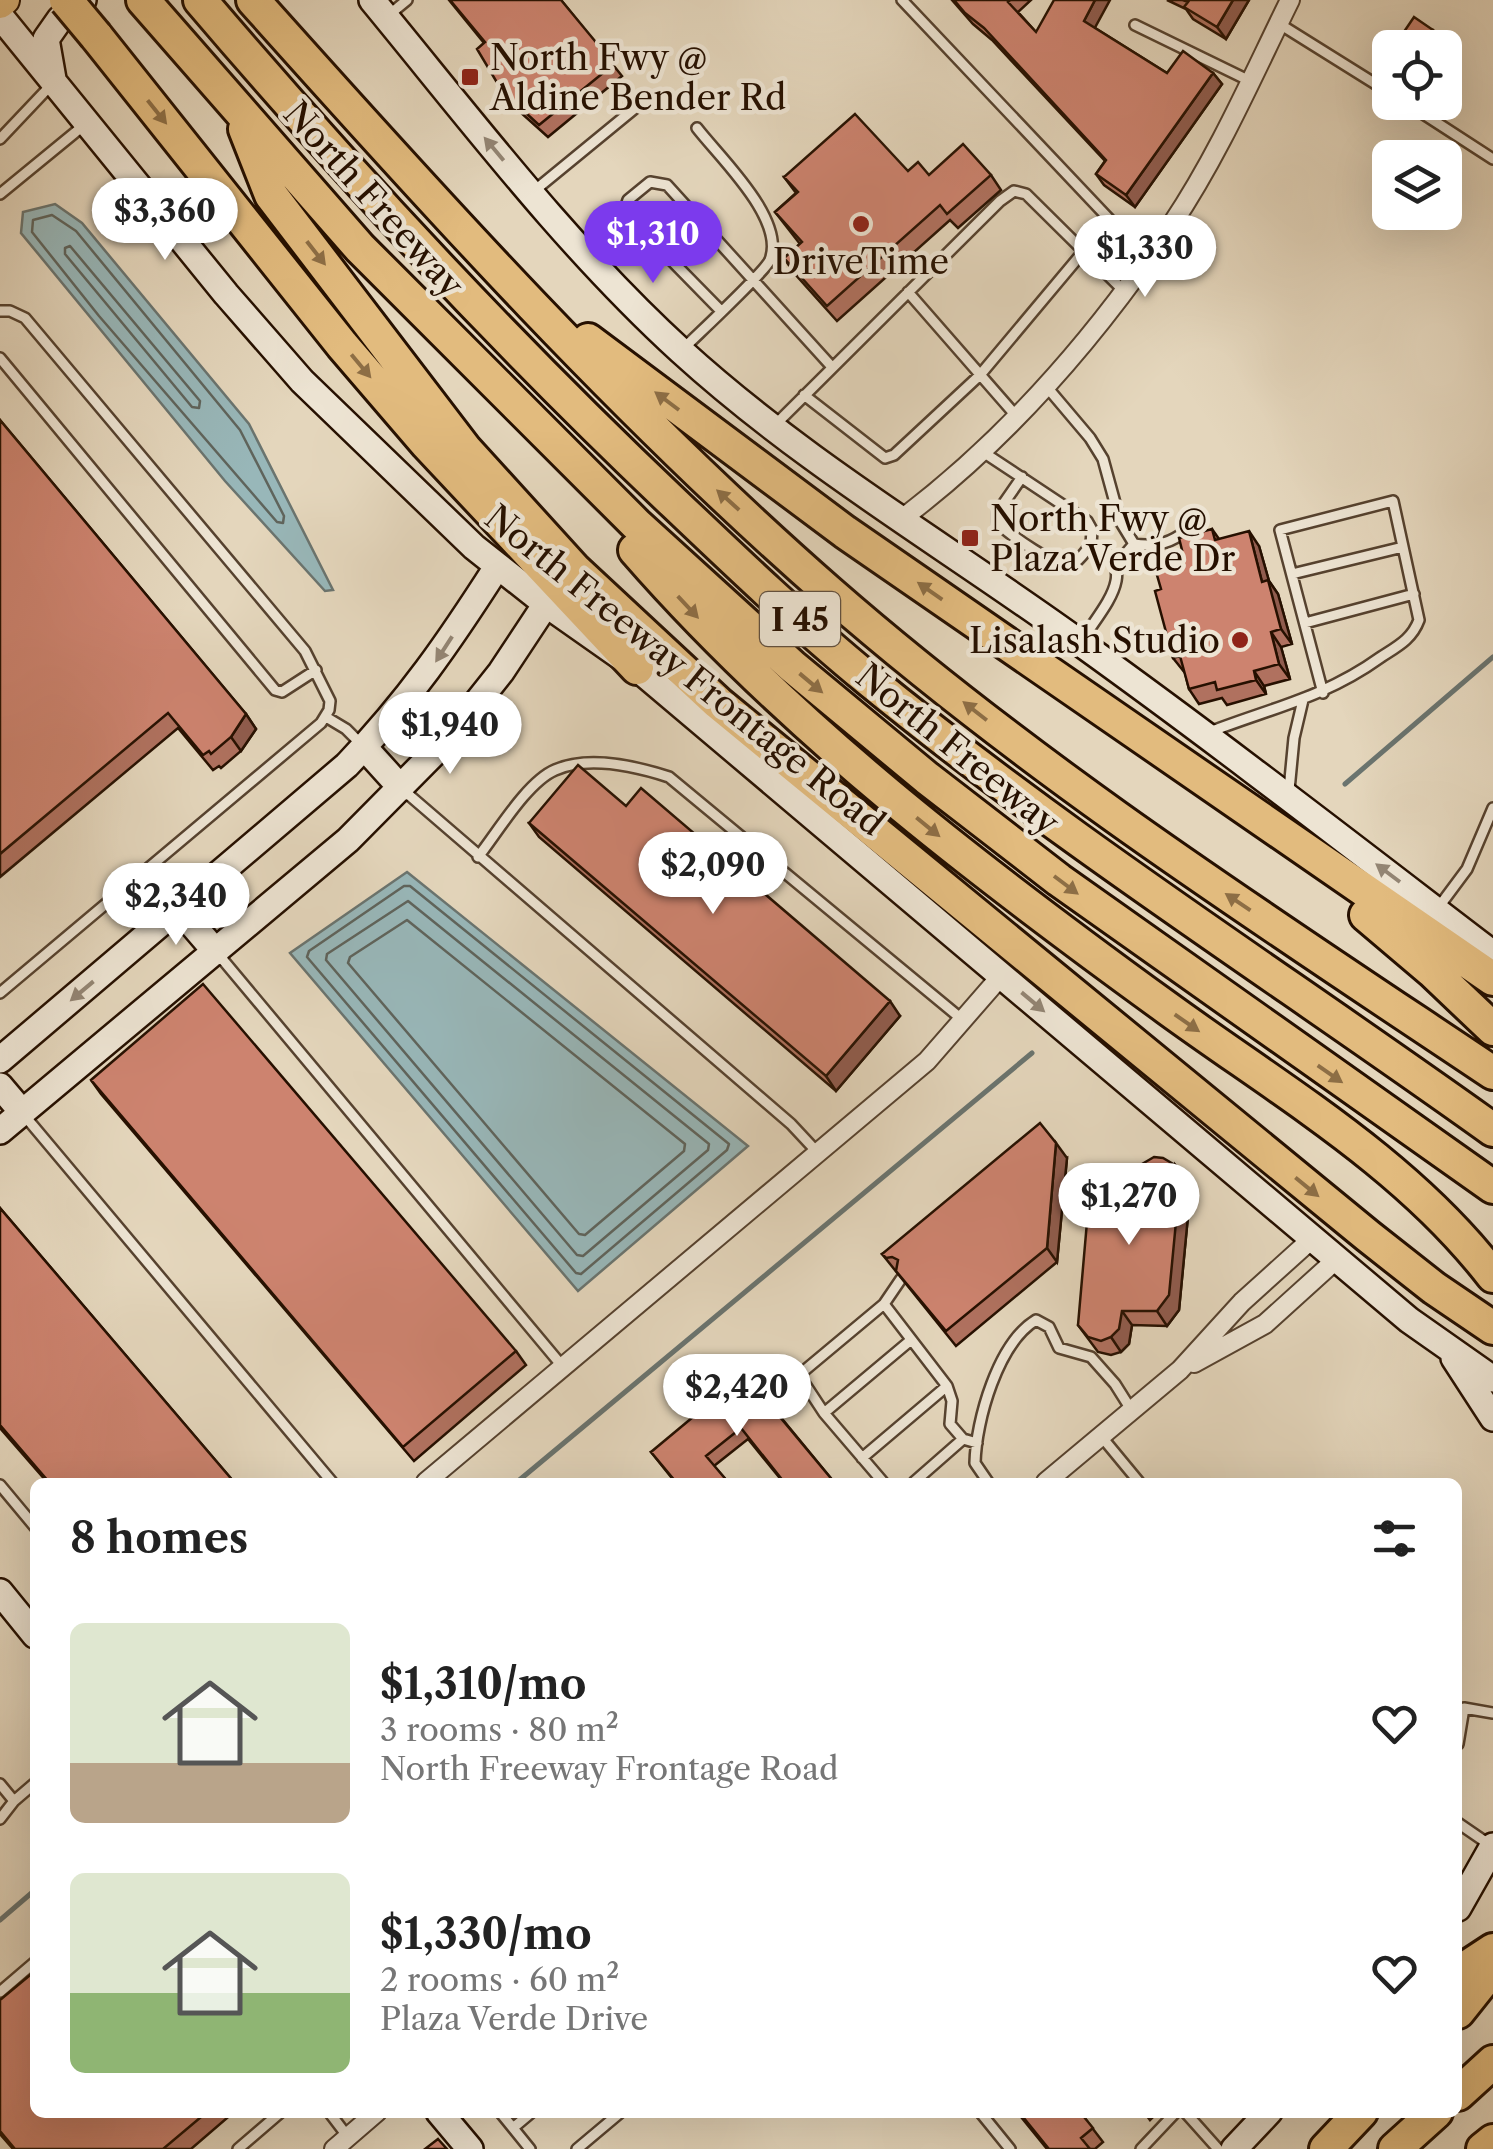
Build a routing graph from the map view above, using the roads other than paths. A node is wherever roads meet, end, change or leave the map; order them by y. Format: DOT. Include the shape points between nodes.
graph roads {
  1 [pos="66,0"];
  2 [pos="83,0"];
  3 [pos="143,0"];
  4 [pos="200,0"];
  5 [pos="252,0"];
  6 [pos="407,0"];
  7 [pos="902,0"];
  8 [pos="1290,0"];
  9 [pos="380,9"];
  10 [pos="0,16"];
  11 [pos="1278,23"];
  12 [pos="1134,26"];
  13 [pos="1250,81"];
  14 [pos="54,82"];
  15 [pos="1372,82"];
  16 [pos="640,104"];
  17 [pos="236,107"];
  18 [pos="1433,120"];
  19 [pos="87,123"];
  20 [pos="696,128"];
  21 [pos="0,139"];
  22 [pos="1493,159"];
  23 [pos="0,194"];
  24 [pos="531,194"];
  25 [pos="469,241"];
  26 [pos="1083,252"];
  27 [pos="1147,259"];
  28 [pos="751,280"];
  29 [pos="1123,290"];
  30 [pos="908,292"];
  31 [pos="721,310"];
  32 [pos="0,311"];
  33 [pos="680,350"];
  34 [pos="0,358"];
  35 [pos="832,367"];
  36 [pos="980,374"];
  37 [pos="485,376"];
  38 [pos="1046,386"];
  39 [pos="804,395"];
  40 [pos="1018,418"];
  41 [pos="772,428"];
  42 [pos="983,452"];
  43 [pos="1022,477"];
  44 [pos="899,521"];
  45 [pos="1188,528"];
  46 [pos="1134,544"];
  47 [pos="1091,545"];
  48 [pos="1403,547"];
  49 [pos="1116,565"];
  50 [pos="497,567"];
  51 [pos="1292,574"];
  52 [pos="1414,594"];
  53 [pos="546,604"];
  54 [pos="1305,623"];
  55 [pos="1081,643"];
  56 [pos="637,668"];
  57 [pos="316,670"];
  58 [pos="1323,693"];
  59 [pos="1304,700"];
  60 [pos="326,717"];
  61 [pos="1203,734"];
  62 [pos="364,747"];
  63 [pos="1188,771"];
  64 [pos="401,788"];
  65 [pos="1288,798"];
  66 [pos="1493,808"];
  67 [pos="478,857"];
  68 [pos="146,870"];
  69 [pos="179,909"];
  70 [pos="1436,910"];
  71 [pos="1274,926"];
  72 [pos="216,952"];
  73 [pos="1493,954"];
  74 [pos="1001,976"];
  75 [pos="1493,979"];
  76 [pos="0,993"];
  77 [pos="964,1021"];
  78 [pos="1493,1029"];
  79 [pos="1493,1045"];
  80 [pos="0,1060"];
  81 [pos="1493,1073"];
  82 [pos="0,1086"];
  83 [pos="22,1112"];
  84 [pos="1493,1130"];
  85 [pos="0,1131"];
  86 [pos="818,1153"];
  87 [pos="1493,1187"];
  88 [pos="1314,1237"];
  89 [pos="1338,1258"];
  90 [pos="1493,1276"];
  91 [pos="901,1279"];
  92 [pos="884,1304"];
  93 [pos="1493,1328"];
  94 [pos="911,1340"];
  95 [pos="1448,1350"];
  96 [pos="563,1367"];
  97 [pos="1180,1370"];
  98 [pos="1493,1379"];
  99 [pos="947,1386"];
  100 [pos="1132,1411"];
  101 [pos="824,1413"];
  102 [pos="1493,1418"];
  103 [pos="1101,1436"];
  104 [pos="962,1438"];
  105 [pos="977,1443"];
  106 [pos="862,1458"];
  107 [pos="329,1478"];
  108 [pos="431,1478"];
  109 [pos="880,1478"];
  110 [pos="918,1478"];
  111 [pos="985,1478"];
  112 [pos="1051,1478"];
  113 [pos="1135,1478"];
  114 [pos="0,1485"];
  115 [pos="30,1521"];
  116 [pos="0,1592"];
  117 [pos="30,1628"];
  118 [pos="1462,1710"];
  119 [pos="1493,1712"];
  120 [pos="0,1784"];
  121 [pos="30,1787"];
  122 [pos="14,1801"];
  123 [pos="0,1820"];
  124 [pos="1462,1826"];
  125 [pos="1493,1846"];
  126 [pos="1493,1872"];
  127 [pos="1462,1901"];
  128 [pos="1462,1904"];
  129 [pos="1493,1950"];
  130 [pos="30,1966"];
  131 [pos="1493,1968"];
  132 [pos="1462,1970"];
  133 [pos="0,1992"];
  134 [pos="1462,2007"];
  135 [pos="1493,2062"];
  136 [pos="1462,2090"];
  137 [pos="274,2118"];
  138 [pos="331,2118"];
  139 [pos="371,2118"];
  140 [pos="444,2118"];
  141 [pos="505,2118"];
  142 [pos="525,2118"];
  143 [pos="614,2118"];
  144 [pos="985,2118"];
  145 [pos="1170,2118"];
  146 [pos="1190,2118"];
  147 [pos="1262,2118"];
  148 [pos="1355,2118"];
  149 [pos="1429,2118"];
  150 [pos="513,2128"];
  151 [pos="1493,2141"];
  152 [pos="341,2143"];
  153 [pos="238,2149"];
  154 [pos="470,2149"];
  155 [pos="530,2149"];
  156 [pos="577,2149"];
  157 [pos="1010,2149"];
  158 [pos="1141,2149"];
  159 [pos="1218,2149"];
  160 [pos="1234,2149"];
  161 [pos="1326,2149"];
  162 [pos="1395,2149"];
  163 [pos="1483,2149"];
  1 -- 56 [label="highway, one-way, bridge" via="415,430"];
  2 -- 14 [label="main road" via="46,39"];
  3 -- 17 [label="highway, North Freeway / I 45"];
  4 -- 84 [label="highway, North Freeway / I 45" via="391,218 554,389 864,675 1095,852"];
  5 -- 25 [label="highway, North Freeway / I 45"];
  6 -- 9 [label="lane"];
  7 -- 27 [label="lane"];
  8 -- 11 [label="street"];
  24 -- 9 [label="main road, one-way"];
  10 -- 14 [label="main road, North Freeway Frontage Road"];
  11 -- 13 [label="street"];
  11 -- 15 [label="lane"];
  12 -- 13 [label="lane"];
  13 -- 27 [label="street"];
  14 -- 19 [label="main road, North Freeway Frontage Road"];
  14 -- 21 [label="lane"];
  16 -- 24 [label="lane"];
  17 -- 37 [label="highway, North Freeway / I 45"];
  17 -- 93 [label="highway, one-way" via="271,194 465,449 575,570 718,703 1353,1224"];
  18 -- 22 [label="lane"];
  19 -- 23 [label="lane"];
  19 -- 50 [label="main road, North Freeway Frontage Road" via="302,381"];
  20 -- 28 [label="lane" via="764,211 773,239 770,262"];
  24 -- 33 [label="main road"];
  63 -- 25 [label="highway, one-way" via="701,426"];
  71 -- 25 [label="highway, North Freeway / I 45, one-way" via="1100,806 832,594 640,417"];
  26 -- 29 [label="lane"];
  26 -- 30 [label="lane" via="1026,194 1014,191"];
  26 -- 36 [label="lane"];
  27 -- 29 [label="street"];
  28 -- 31 [label="lane"];
  28 -- 31 [label="lane" via="667,184 650,182 628,200 624,212"];
  28 -- 35 [label="lane"];
  29 -- 38 [label="street"];
  30 -- 35 [label="lane"];
  30 -- 36 [label="lane"];
  31 -- 33 [label="lane"];
  32 -- 57 [label="lane" via="25,318"];
  33 -- 41 [label="main road"];
  34 -- 57 [label="lane" via="275,690"];
  35 -- 39 [label="lane"];
  36 -- 39 [label="lane" via="886,458"];
  36 -- 40 [label="lane"];
  37 -- 87 [label="highway, North Freeway / I 45, one-way" via="720,602 914,768 1140,940"];
  37 -- 90 [label="highway, one-way" via="762,683 872,781 1104,962 1370,1153 1455,1230"];
  38 -- 40 [label="street"];
  38 -- 46 [label="lane" via="1102,459 1120,522"];
  39 -- 41 [label="lane"];
  40 -- 42 [label="street"];
  41 -- 44 [label="main road"];
  42 -- 43 [label="lane"];
  42 -- 44 [label="street"];
  43 -- 47 [label="lane" via="1087,521"];
  43 -- 47 [label="lane" via="997,513 1004,529 1063,566"];
  44 -- 55 [label="main road"];
  45 -- 46 [label="lane" via="1154,547"];
  46 -- 49 [label="lane"];
  47 -- 49 [label="lane" via="1108,552"];
  48 -- 51 [label="lane"];
  48 -- 51 [label="lane" via="1393,501 1280,530"];
  48 -- 52 [label="lane"];
  49 -- 55 [label="lane" via="1117,586"];
  50 -- 53 [label="main road, North Freeway Frontage Road"];
  50 -- 62 [label="main road, one-way" via="438,658"];
  51 -- 54 [label="lane"];
  52 -- 54 [label="lane"];
  52 -- 58 [label="lane" via="1414,635"];
  53 -- 56 [label="main road, North Freeway Frontage Road"];
  53 -- 64 [label="main road" via="501,672"];
  54 -- 58 [label="lane"];
  55 -- 61 [label="main road"];
  56 -- 74 [label="main road, North Freeway Frontage Road"];
  57 -- 60 [label="lane" via="330,702"];
  58 -- 59 [label="lane"];
  59 -- 61 [label="lane"];
  59 -- 65 [label="lane"];
  60 -- 62 [label="lane"];
  60 -- 68 [label="lane"];
  61 -- 65 [label="main road"];
  62 -- 64 [label="main road"];
  62 -- 69 [label="main road"];
  63 -- 75 [label="highway"];
  63 -- 78 [label="highway" via="1417,958"];
  64 -- 67 [label="lane"];
  64 -- 72 [label="main road"];
  70 -- 65 [label="main road, one-way"];
  66 -- 70 [label="lane" via="1466,869"];
  67 -- 77 [label="lane" via="555,770 624,765 669,776"];
  67 -- 86 [label="lane"];
  68 -- 69 [label="lane"];
  68 -- 76 [label="lane"];
  69 -- 72 [label="main road"];
  69 -- 80 [label="main road, one-way"];
  70 -- 73 [label="main road"];
  71 -- 79 [label="highway"];
  71 -- 81 [label="highway, North Freeway / I 45"];
  72 -- 83 [label="main road"];
  72 -- 96 [label="lane"];
  74 -- 77 [label="street"];
  74 -- 88 [label="main road, North Freeway Frontage Road, one-way"];
  77 -- 86 [label="street" via="928,1061"];
  82 -- 83 [label="main road"];
  83 -- 85 [label="main road"];
  83 -- 107 [label="lane"];
  86 -- 96 [label="street"];
  88 -- 89 [label="main road, North Freeway Frontage Road"];
  88 -- 97 [label="street"];
  89 -- 95 [label="main road, North Freeway Frontage Road"];
  89 -- 97 [label="street" via="1266,1324"];
  91 -- 92 [label="lane"];
  92 -- 94 [label="lane"];
  92 -- 101 [label="lane" via="799,1375"];
  94 -- 99 [label="lane"];
  94 -- 101 [label="lane"];
  95 -- 98 [label="main road, North Freeway Frontage Road"];
  95 -- 102 [label="main road"];
  96 -- 108 [label="street"];
  97 -- 100 [label="street"];
  99 -- 104 [label="lane" via="950,1424"];
  99 -- 106 [label="lane"];
  100 -- 103 [label="street"];
  100 -- 105 [label="lane" via="1091,1358 1060,1348 1049,1327 1036,1320 1003,1360"];
  101 -- 106 [label="lane"];
  103 -- 112 [label="street"];
  103 -- 113 [label="lane"];
  104 -- 105 [label="lane"];
  104 -- 110 [label="lane"];
  105 -- 111 [label="lane" via="976,1463"];
  106 -- 109 [label="lane"];
  114 -- 115 [label="lane"];
  116 -- 117 [label="main road"];
  118 -- 119 [label="lane"];
  120 -- 122 [label="lane"];
  121 -- 122 [label="lane"];
  122 -- 123 [label="lane"];
  124 -- 125 [label="lane"];
  125 -- 127 [label="main road"];
  126 -- 128 [label="main road"];
  129 -- 132 [label="highway"];
  130 -- 133 [label="lane"];
  131 -- 134 [label="highway"];
  135 -- 136 [label="highway"];
  137 -- 153 [label="lane"];
  138 -- 152 [label="lane"];
  139 -- 152 [label="street"];
  140 -- 154 [label="main road"];
  141 -- 150 [label="lane"];
  142 -- 150 [label="lane"];
  143 -- 156 [label="lane"];
  144 -- 157 [label="lane"];
  145 -- 158 [label="lane"];
  146 -- 159 [label="lane"];
  147 -- 160 [label="main road"];
  148 -- 161 [label="highway"];
  149 -- 162 [label="highway"];
  150 -- 155 [label="lane"];
  151 -- 163 [label="highway"];
}
